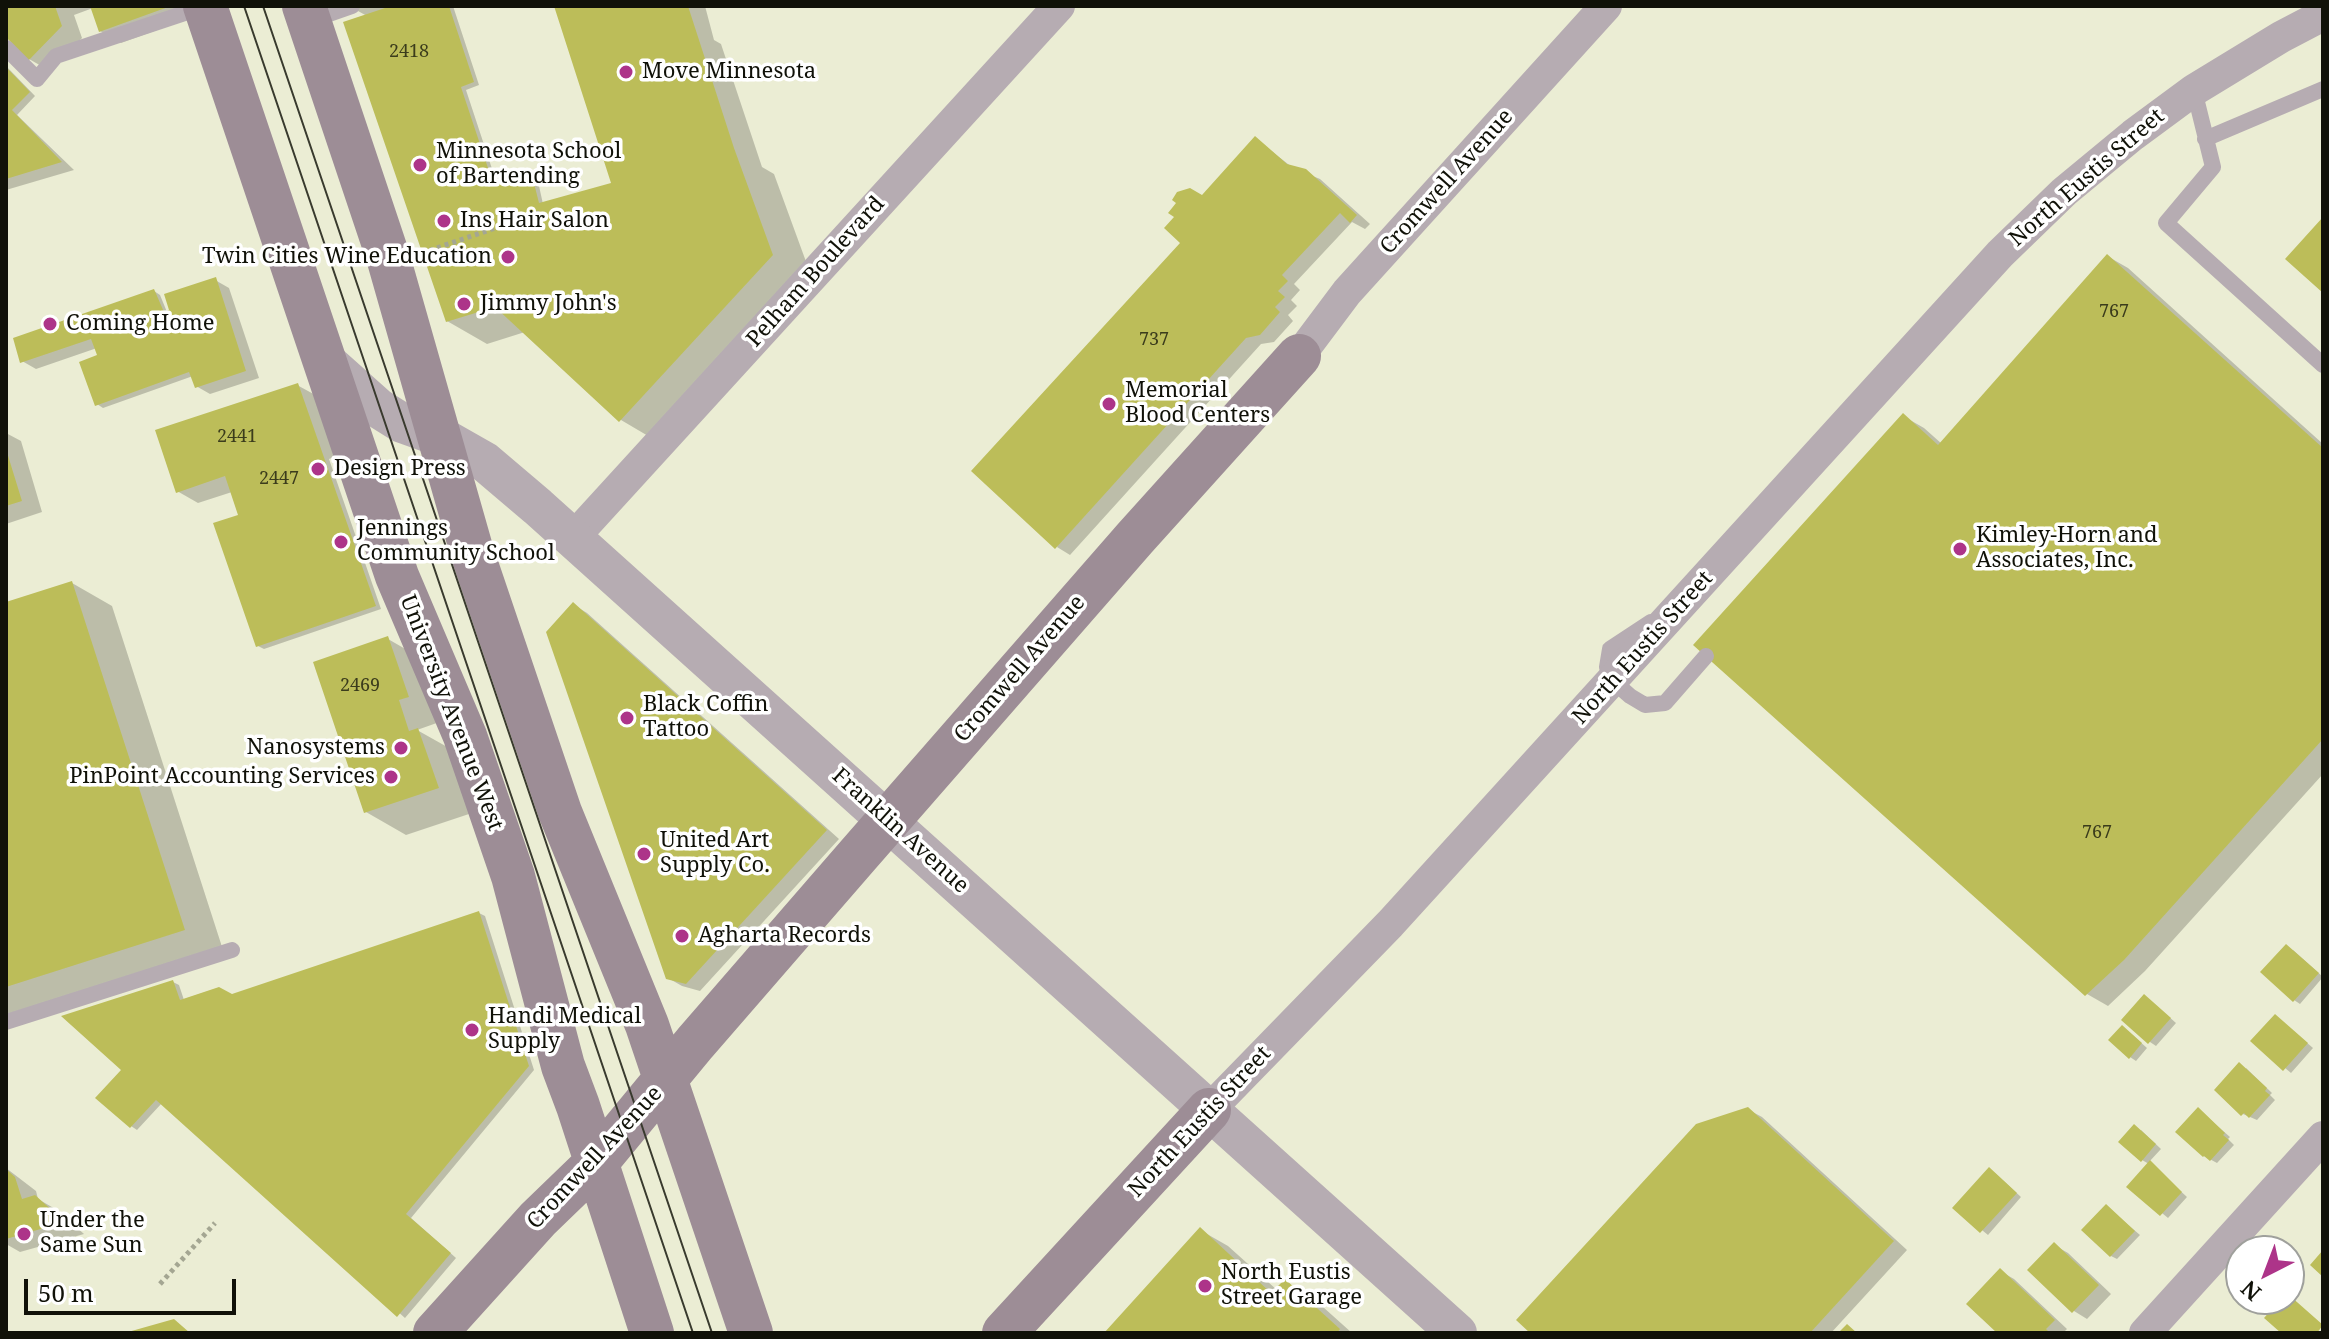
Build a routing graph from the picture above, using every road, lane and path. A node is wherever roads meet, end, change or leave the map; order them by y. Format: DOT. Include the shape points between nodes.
graph roads {
  1 [pos="205,6"];
  2 [pos="352,6"];
  3 [pos="1059,6"];
  4 [pos="1606,6"];
  5 [pos="307,13"];
  6 [pos="2323,15"];
  7 [pos="6,48"];
  8 [pos="2323,89"];
  9 [pos="2194,90"];
  10 [pos="2205,139"];
  11 [pos="542,212"];
  12 [pos="414,256"];
  13 [pos="1299,356"];
  14 [pos="317,362"];
  15 [pos="2323,365"];
  16 [pos="441,437"];
  17 [pos="573,538"];
  18 [pos="1706,656"];
  19 [pos="1613,681"];
  20 [pos="888,821"];
  21 [pos="232,950"];
  22 [pos="6,1022"];
  23 [pos="665,1081"];
  24 [pos="1209,1110"];
  25 [pos="2323,1137"];
  26 [pos="596,1163"];
  27 [pos="215,1223"];
  28 [pos="160,1284"];
  29 [pos="435,1333"];
  30 [pos="652,1333"];
  31 [pos="751,1333"];
  32 [pos="1004,1333"];
  33 [pos="1457,1333"];
  34 [pos="2145,1333"];
  1 -- 7 [label="lane" via="56,56 37,79"];
  1 -- 14 [label="main road, University Avenue West"];
  2 -- 5 [label="lane"];
  3 -- 17 [label="street, Pelham Boulevard"];
  4 -- 13 [label="street, Cromwell Avenue" via="1347,292"];
  5 -- 16 [label="main road"];
  6 -- 9 [label="street, North Eustis Street"];
  8 -- 10 [label="lane"];
  9 -- 10 [label="lane"];
  9 -- 19 [label="street, North Eustis Street" via="2064,192 2000,254"];
  10 -- 15 [label="lane" via="2213,167 2166,223"];
  11 -- 12 [label="path"];
  13 -- 20 [label="main road, Cromwell Avenue"];
  14 -- 16 [label="street, Franklin Avenue" via="402,423"];
  14 -- 26 [label="main road, University Avenue West" via="397,576 465,736 513,876 563,1066"];
  16 -- 17 [label="street, Franklin Avenue" via="485,462"];
  16 -- 23 [label="main road" via="472,552 560,812"];
  17 -- 20 [label="street, Franklin Avenue"];
  18 -- 19 [label="lane" via="1665,703 1645,705"];
  19 -- 24 [label="street, North Eustis Street" via="1390,924"];
  20 -- 23 [label="main road, Cromwell Avenue"];
  20 -- 24 [label="street, Franklin Avenue"];
  21 -- 22 [label="lane"];
  23 -- 26 [label="main road, Cromwell Avenue"];
  23 -- 31 [label="main road"];
  24 -- 32 [label="main road, North Eustis Street"];
  24 -- 33 [label="street, Franklin Avenue"];
  25 -- 34 [label="street"];
  26 -- 29 [label="main road, Cromwell Avenue"];
  26 -- 30 [label="main road, University Avenue West"];
  27 -- 28 [label="path"];
}
